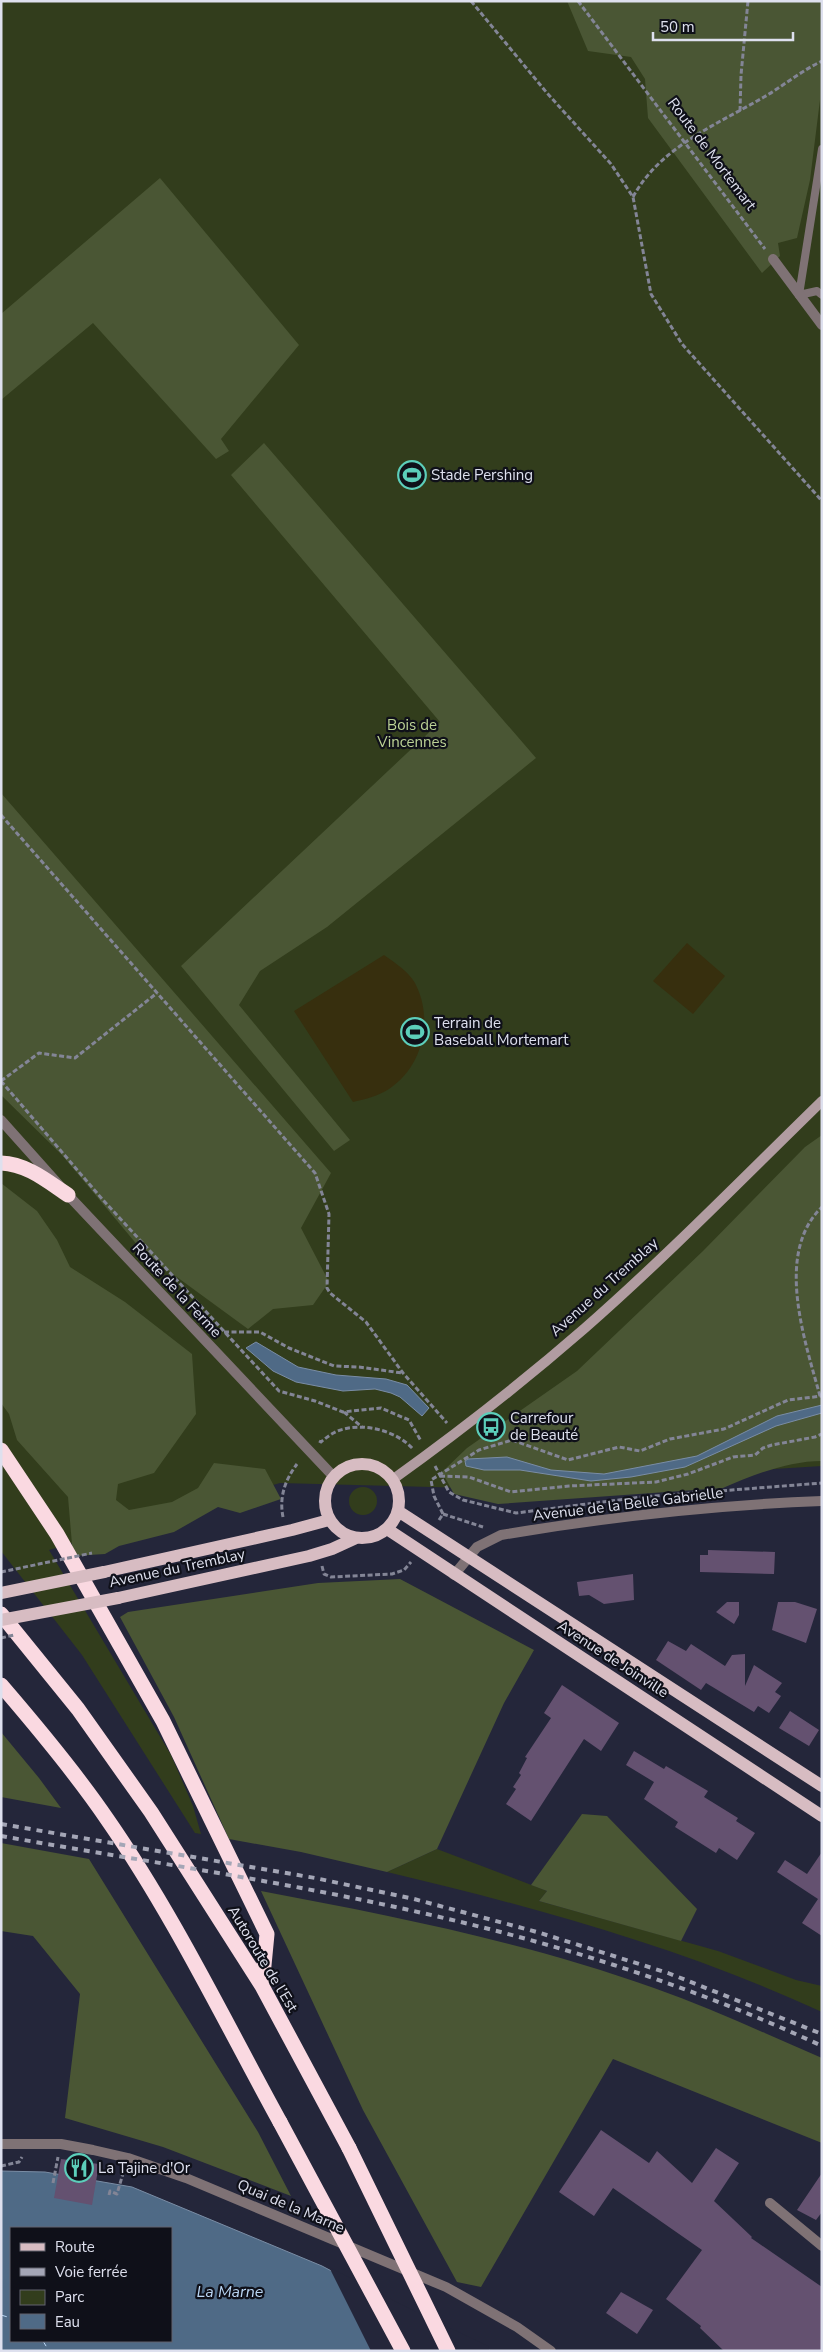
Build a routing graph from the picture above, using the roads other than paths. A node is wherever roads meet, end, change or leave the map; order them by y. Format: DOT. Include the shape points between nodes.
graph roads {
  1 [pos="822,150"];
  2 [pos="773,259"];
  3 [pos="799,295"];
  4 [pos="822,295"];
  5 [pos="822,325"];
  6 [pos="822,1101"];
  7 [pos="1,1120"];
  8 [pos="1,1163"];
  9 [pos="68,1195"];
  10 [pos="1,1450"];
  11 [pos="334,1477"];
  12 [pos="392,1480"];
  13 [pos="822,1501"];
  14 [pos="398,1511"];
  15 [pos="329,1520"];
  16 [pos="387,1529"];
  17 [pos="356,1538"];
  18 [pos="469,1556"];
  19 [pos="454,1574"];
  20 [pos="1,1592"];
  21 [pos="1,1614"];
  22 [pos="1,1620"];
  23 [pos="1,1685"];
  24 [pos="822,1786"];
  25 [pos="822,1816"];
  26 [pos="262,1986"];
  27 [pos="1,2144"];
  28 [pos="770,2203"];
  29 [pos="822,2246"];
  30 [pos="403,2351"];
  31 [pos="448,2351"];
  32 [pos="551,2351"];
  1 -- 3 [label="lane"];
  2 -- 3 [label="street"];
  3 -- 4 [label="lane" via="817,291"];
  3 -- 5 [label="street"];
  6 -- 12 [label="main road, Avenue du Tremblay" via="585,1328 510,1392"];
  7 -- 9 [label="street, Route de la Ferme"];
  8 -- 9 [label="highway" via="32,1171"];
  9 -- 11 [label="street, Route de la Ferme"];
  10 -- 26 [label="highway" via="57,1534 163,1721 267,1934"];
  11 -- 12 [label="main road" via="342,1469 364,1464 375,1466"];
  11 -- 15 [label="main road" via="325,1493"];
  12 -- 14 [label="main road" via="397,1490"];
  13 -- 18 [label="street, Avenue de la Belle Gabrielle" via="682,1511 511,1534 492,1539"];
  14 -- 16 [label="main road"];
  14 -- 18 [label="main road, Avenue de Joinville"];
  15 -- 17 [label="main road" via="336,1529"];
  15 -- 20 [label="main road, Avenue du Tremblay, bridge" via="104,1572"];
  16 -- 17 [label="main road" via="378,1535"];
  16 -- 19 [label="main road, Avenue de Joinville"];
  17 -- 22 [label="main road, Avenue du Tremblay, bridge" via="309,1556"];
  18 -- 19 [label="street, Avenue de la Belle Gabrielle"];
  18 -- 24 [label="main road, Avenue de Joinville"];
  19 -- 25 [label="main road, Avenue de Joinville"];
  21 -- 26 [label="highway, Autoroute de l’Est" via="78,1709 151,1812"];
  23 -- 30 [label="highway, bridge" via="49,1741 108,1819 168,1918"];
  26 -- 31 [label="highway, Autoroute de l’Est, bridge" via="349,2148"];
  27 -- 32 [label="street, Quai de la Marne" via="61,2144 128,2158 186,2178 446,2287 517,2326"];
  28 -- 29 [label="street"];
}
